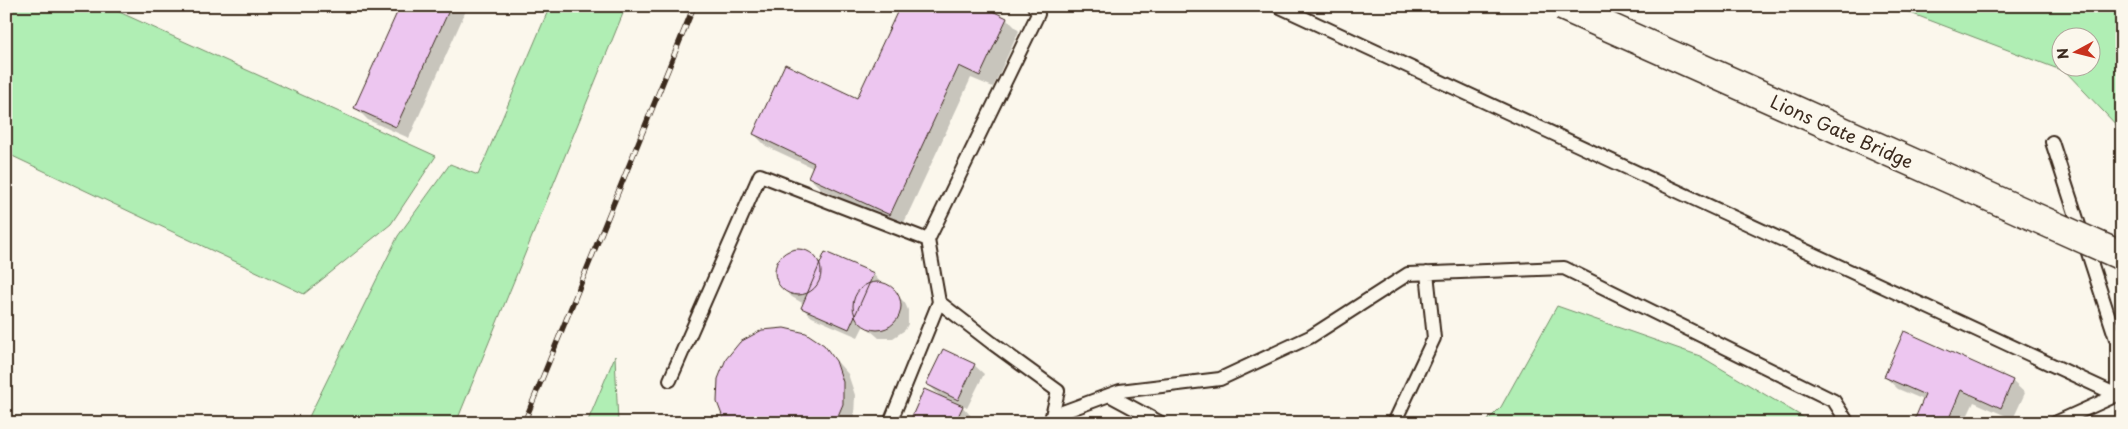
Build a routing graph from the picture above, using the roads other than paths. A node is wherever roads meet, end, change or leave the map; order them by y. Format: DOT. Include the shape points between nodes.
graph roads {
  1 [pos="1034,6"];
  2 [pos="1278,6"];
  3 [pos="1562,6"];
  4 [pos="2052,142"];
  5 [pos="928,240"];
  6 [pos="2122,256"];
  7 [pos="1426,273"];
  8 [pos="939,302"];
  9 [pos="670,380"];
  10 [pos="1109,395"];
  11 [pos="2119,395"];
  12 [pos="1051,419"];
  13 [pos="890,423"];
  14 [pos="1162,423"];
  15 [pos="1394,423"];
  16 [pos="1848,423"];
  17 [pos="2055,423"];
  1 -- 5 [label="lane" via="1038,14"];
  2 -- 11 [label="lane"];
  3 -- 6 [label="highway, Lions Gate Bridge, bridge"];
  4 -- 11 [label="lane" via="2117,342"];
  5 -- 8 [label="lane"];
  5 -- 9 [label="lane" via="760,175"];
  7 -- 10 [label="lane" via="1408,274 1310,337 1220,379"];
  7 -- 15 [label="lane" via="1434,338"];
  7 -- 16 [label="lane" via="1564,268 1834,401"];
  8 -- 12 [label="lane" via="1058,391"];
  8 -- 13 [label="lane"];
  10 -- 12 [label="lane"];
  10 -- 14 [label="lane"];
  11 -- 17 [label="lane"];
}
